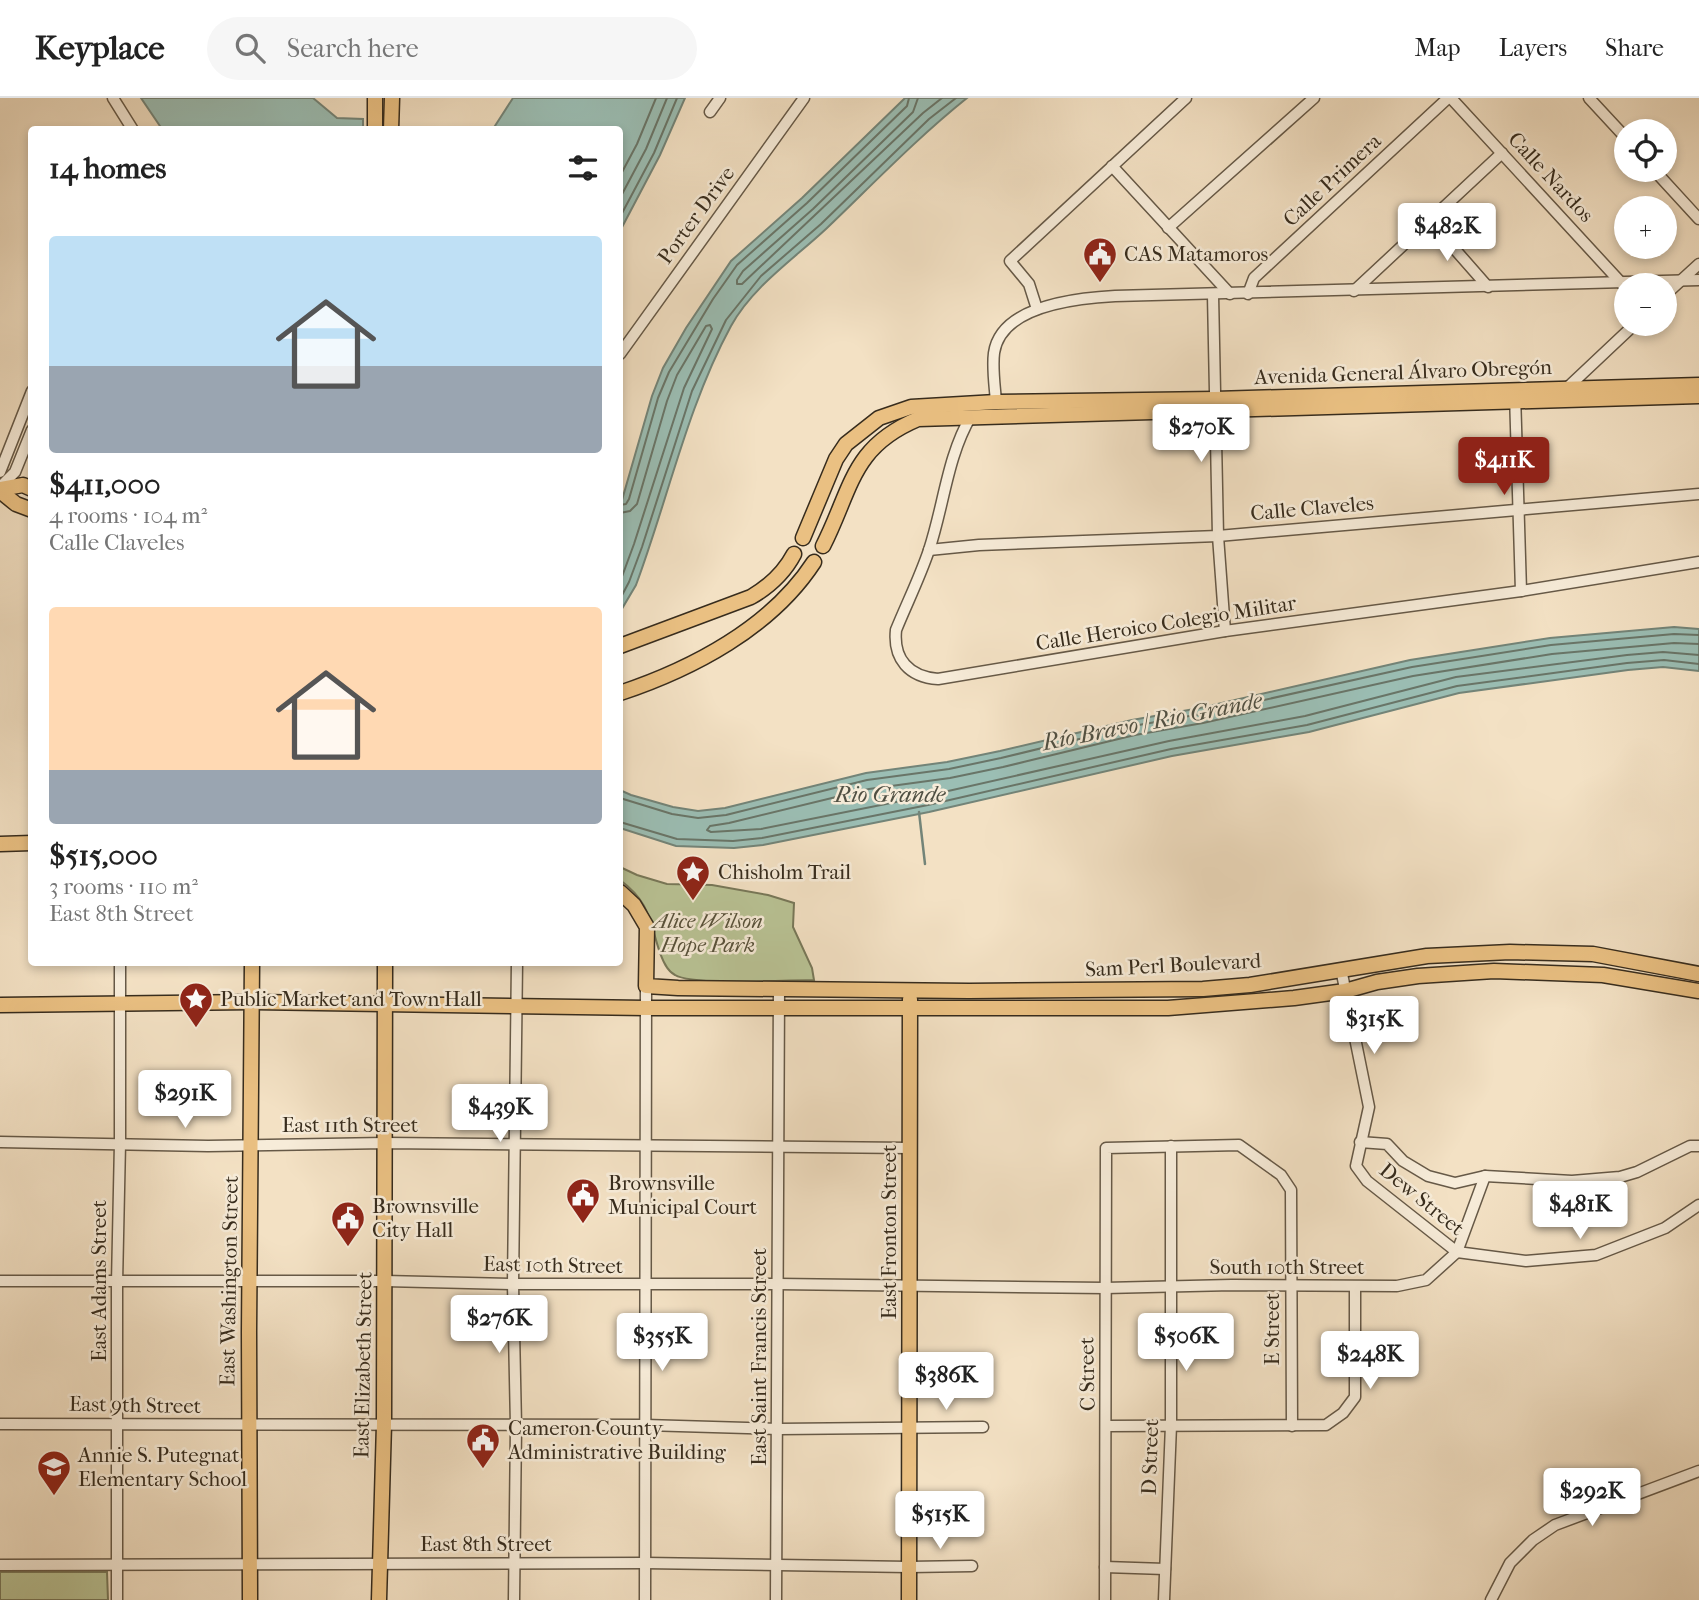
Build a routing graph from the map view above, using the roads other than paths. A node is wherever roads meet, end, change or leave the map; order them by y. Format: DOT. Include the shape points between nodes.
graph roads {
  1 [pos="113,98"];
  2 [pos="375,98"];
  3 [pos="392,98"];
  4 [pos="720,98"];
  5 [pos="804,98"];
  6 [pos="1186,98"];
  7 [pos="1314,98"];
  8 [pos="1450,98"];
  9 [pos="1589,98"];
  10 [pos="710,112"];
  11 [pos="1614,125"];
  12 [pos="130,126"];
  13 [pos="375,126"];
  14 [pos="391,126"];
  15 [pos="1502,153"];
  16 [pos="1112,166"];
  17 [pos="1665,182"];
  18 [pos="1699,219"];
  19 [pos="1430,221"];
  20 [pos="1168,228"];
  21 [pos="1699,264"];
  22 [pos="1614,275"];
  23 [pos="1699,280"];
  24 [pos="1677,281"];
  25 [pos="1680,281"];
  26 [pos="1677,284"];
  27 [pos="1614,286"];
  28 [pos="1488,287"];
  29 [pos="1354,291"];
  30 [pos="1230,294"];
  31 [pos="1248,294"];
  32 [pos="1213,295"];
  33 [pos="1037,309"];
  34 [pos="1622,336"];
  35 [pos="623,350"];
  36 [pos="1699,385"];
  37 [pos="1566,388"];
  38 [pos="1515,396"];
  39 [pos="1699,396"];
  40 [pos="28,401"];
  41 [pos="996,402"];
  42 [pos="1215,405"];
  43 [pos="1074,407"];
  44 [pos="971,416"];
  45 [pos="28,440"];
  46 [pos="0,472"];
  47 [pos="28,487"];
  48 [pos="0,489"];
  49 [pos="1699,494"];
  50 [pos="28,508"];
  51 [pos="1520,508"];
  52 [pos="1219,536"];
  53 [pos="803,538"];
  54 [pos="823,546"];
  55 [pos="929,550"];
  56 [pos="794,554"];
  57 [pos="814,562"];
  58 [pos="1699,562"];
  59 [pos="1521,591"];
  60 [pos="1225,631"];
  61 [pos="623,645"];
  62 [pos="623,692"];
  63 [pos="28,843"];
  64 [pos="0,844"];
  65 [pos="623,895"];
  66 [pos="1523,953"];
  67 [pos="120,966"];
  68 [pos="252,966"];
  69 [pos="385,966"];
  70 [pos="517,966"];
  71 [pos="1341,969"];
  72 [pos="1521,971"];
  73 [pos="1699,974"];
  74 [pos="646,986"];
  75 [pos="779,989"];
  76 [pos="910,990"];
  77 [pos="1345,991"];
  78 [pos="1699,991"];
  79 [pos="252,1002"];
  80 [pos="120,1003"];
  81 [pos="385,1003"];
  82 [pos="517,1004"];
  83 [pos="0,1005"];
  84 [pos="646,1008"];
  85 [pos="779,1008"];
  86 [pos="910,1008"];
  87 [pos="0,1142"];
  88 [pos="1360,1142"];
  89 [pos="120,1143"];
  90 [pos="385,1143"];
  91 [pos="252,1145"];
  92 [pos="516,1145"];
  93 [pos="646,1146"];
  94 [pos="1171,1146"];
  95 [pos="1699,1146"];
  96 [pos="778,1147"];
  97 [pos="910,1148"];
  98 [pos="1485,1176"];
  99 [pos="1699,1205"];
  100 [pos="1458,1252"];
  101 [pos="0,1281"];
  102 [pos="385,1281"];
  103 [pos="250,1282"];
  104 [pos="117,1283"];
  105 [pos="513,1284"];
  106 [pos="778,1284"];
  107 [pos="646,1285"];
  108 [pos="1170,1286"];
  109 [pos="1291,1286"];
  110 [pos="911,1287"];
  111 [pos="1355,1287"];
  112 [pos="1105,1288"];
  113 [pos="0,1424"];
  114 [pos="248,1424"];
  115 [pos="384,1424"];
  116 [pos="645,1425"];
  117 [pos="1171,1425"];
  118 [pos="118,1426"];
  119 [pos="516,1426"];
  120 [pos="1107,1426"];
  121 [pos="1292,1426"];
  122 [pos="909,1427"];
  123 [pos="983,1427"];
  124 [pos="779,1429"];
  125 [pos="1699,1471"];
  126 [pos="250,1562"];
  127 [pos="379,1563"];
  128 [pos="514,1563"];
  129 [pos="645,1563"];
  130 [pos="117,1564"];
  131 [pos="0,1565"];
  132 [pos="775,1565"];
  133 [pos="971,1566"];
  134 [pos="909,1567"];
  135 [pos="1105,1567"];
  136 [pos="1165,1569"];
  137 [pos="117,1600"];
  138 [pos="250,1600"];
  139 [pos="379,1600"];
  140 [pos="514,1600"];
  141 [pos="645,1600"];
  142 [pos="776,1600"];
  143 [pos="909,1600"];
  144 [pos="1105,1600"];
  145 [pos="1164,1600"];
  146 [pos="1491,1600"];
  1 -- 12 [label="street"];
  2 -- 13 [label="main road"];
  3 -- 14 [label="main road"];
  4 -- 10 [label="street"];
  5 -- 35 [label="street, Porter Drive"];
  6 -- 16 [label="street"];
  7 -- 20 [label="street"];
  8 -- 15 [label="street, Calle Nardos"];
  8 -- 31 [label="street, Calle Primera" via="1254,278"];
  9 -- 11 [label="street"];
  15 -- 19 [label="street"];
  15 -- 22 [label="street, Calle Nardos"];
  16 -- 20 [label="street"];
  16 -- 33 [label="street" via="1010,261 1029,284"];
  17 -- 18 [label="street"];
  19 -- 28 [label="street"];
  19 -- 29 [label="street"];
  20 -- 30 [label="street"];
  21 -- 25 [label="street"];
  23 -- 25 [label="street"];
  24 -- 25 [label="street"];
  25 -- 26 [label="street"];
  27 -- 28 [label="street"];
  28 -- 29 [label="street"];
  29 -- 31 [label="street"];
  30 -- 31 [label="street"];
  30 -- 32 [label="street"];
  32 -- 33 [label="street" via="1085,298"];
  32 -- 42 [label="street"];
  33 -- 41 [label="street" via="1011,326 997,345"];
  34 -- 37 [label="street"];
  36 -- 37 [label="main road, Avenida General Álvaro Obregón"];
  37 -- 38 [label="main road, Avenida General Álvaro Obregón"];
  38 -- 39 [label="main road, Avenida General Álvaro Obregón"];
  38 -- 42 [label="main road, Avenida General Álvaro Obregón"];
  38 -- 51 [label="street"];
  40 -- 46 [label="street"];
  41 -- 43 [label="main road, Avenida General Álvaro Obregón"];
  41 -- 53 [label="main road, Avenida General Álvaro Obregón" via="911,407 867,426 836,459"];
  42 -- 43 [label="main road, Avenida General Álvaro Obregón"];
  42 -- 52 [label="street"];
  43 -- 44 [label="main road, Avenida General Álvaro Obregón"];
  44 -- 54 [label="main road, Avenida General Álvaro Obregón" via="919,419 873,447 850,480"];
  44 -- 55 [label="street, Calle Heroico Colegio Militar" via="954,454"];
  45 -- 48 [label="street" via="15,472"];
  47 -- 48 [label="main road"];
  48 -- 50 [label="main road"];
  49 -- 51 [label="street, Calle Claveles"];
  51 -- 52 [label="street, Calle Claveles"];
  51 -- 59 [label="street"];
  52 -- 55 [label="street, Calle Claveles"];
  52 -- 60 [label="street"];
  55 -- 60 [label="street, Calle Heroico Colegio Militar" via="894,643 911,672 924,678"];
  56 -- 61 [label="main road" via="780,575 751,597"];
  57 -- 62 [label="main road" via="789,596 734,638 663,677"];
  58 -- 59 [label="street, Calle Heroico Colegio Militar"];
  59 -- 60 [label="street, Calle Heroico Colegio Militar"];
  63 -- 64 [label="main road"];
  65 -- 74 [label="main road" via="647,927"];
  66 -- 71 [label="main road, Sam Perl Boulevard" via="1427,956"];
  66 -- 72 [label="main road"];
  66 -- 73 [label="main road, Sam Perl Boulevard" via="1593,954"];
  67 -- 80 [label="street, East Adams Street"];
  68 -- 79 [label="main road, East Washington Street"];
  69 -- 81 [label="main road, East Elizabeth Street"];
  70 -- 82 [label="street"];
  71 -- 76 [label="main road, Sam Perl Boulevard" via="1203,989"];
  71 -- 77 [label="street, Dew Street"];
  72 -- 77 [label="main road, Sam Perl Boulevard" via="1418,976"];
  72 -- 78 [label="main road, Sam Perl Boulevard" via="1603,975"];
  74 -- 75 [label="main road, Sam Perl Boulevard"];
  74 -- 84 [label="street"];
  75 -- 76 [label="main road, Sam Perl Boulevard"];
  75 -- 85 [label="street, East Saint Francis Street"];
  76 -- 86 [label="main road, East Fronton Street"];
  77 -- 86 [label="main road, Sam Perl Boulevard" via="1168,1009"];
  77 -- 88 [label="street, Dew Street" via="1368,1107"];
  79 -- 80 [label="main road, Sam Perl Boulevard"];
  79 -- 81 [label="main road, Sam Perl Boulevard"];
  79 -- 91 [label="main road, East Washington Street"];
  80 -- 83 [label="main road, Sam Perl Boulevard"];
  80 -- 89 [label="street, East Adams Street"];
  81 -- 82 [label="main road, Sam Perl Boulevard"];
  81 -- 90 [label="main road, East Elizabeth Street"];
  82 -- 84 [label="main road, Sam Perl Boulevard"];
  82 -- 92 [label="street"];
  84 -- 85 [label="main road, Sam Perl Boulevard"];
  84 -- 93 [label="street"];
  85 -- 86 [label="main road, Sam Perl Boulevard"];
  85 -- 96 [label="street, East Saint Francis Street"];
  86 -- 97 [label="main road, East Fronton Street"];
  87 -- 89 [label="street, East 11th Street"];
  88 -- 98 [label="street" via="1387,1144 1403,1161 1428,1176 1455,1183"];
  88 -- 100 [label="street, Dew Street" via="1356,1166 1367,1181"];
  89 -- 91 [label="street, East 11th Street"];
  89 -- 104 [label="street, East Adams Street"];
  90 -- 91 [label="street, East 11th Street"];
  90 -- 92 [label="street, East 11th Street"];
  90 -- 102 [label="main road, East Elizabeth Street"];
  91 -- 103 [label="main road, East Washington Street"];
  92 -- 93 [label="street, East 11th Street"];
  92 -- 105 [label="street"];
  93 -- 96 [label="street, East 11th Street"];
  93 -- 107 [label="street"];
  94 -- 108 [label="street, D Street"];
  94 -- 109 [label="street, E Street" via="1239,1145 1281,1175 1291,1190"];
  94 -- 112 [label="street, C Street" via="1106,1148"];
  95 -- 98 [label="street" via="1637,1172 1600,1180"];
  96 -- 97 [label="street, East 11th Street"];
  96 -- 106 [label="street, East Saint Francis Street"];
  97 -- 110 [label="main road, East Fronton Street"];
  98 -- 100 [label="street"];
  99 -- 100 [label="street, Dew Street" via="1665,1228 1596,1255 1526,1261"];
  100 -- 111 [label="street, South 10th Street" via="1426,1280"];
  101 -- 104 [label="street, East 10th Street"];
  102 -- 103 [label="street, East 10th Street"];
  102 -- 105 [label="street, East 10th Street"];
  102 -- 115 [label="main road, East Elizabeth Street"];
  103 -- 104 [label="street, East 10th Street"];
  103 -- 114 [label="main road, East Washington Street"];
  104 -- 118 [label="street, East Adams Street"];
  105 -- 107 [label="street, East 10th Street"];
  105 -- 119 [label="street"];
  106 -- 107 [label="street, East 10th Street"];
  106 -- 110 [label="street, East 10th Street"];
  106 -- 124 [label="street, East Saint Francis Street"];
  107 -- 116 [label="street"];
  108 -- 109 [label="street, South 10th Street"];
  108 -- 112 [label="street, South 10th Street"];
  108 -- 117 [label="street, D Street"];
  109 -- 111 [label="street, South 10th Street"];
  109 -- 121 [label="street, E Street"];
  110 -- 112 [label="street, East 10th Street"];
  110 -- 122 [label="main road, East Fronton Street"];
  111 -- 121 [label="street" via="1355,1397 1326,1425"];
  112 -- 120 [label="street, C Street"];
  113 -- 118 [label="street, East 9th Street"];
  114 -- 115 [label="street, East 9th Street"];
  114 -- 118 [label="street, East 9th Street"];
  114 -- 126 [label="main road, East Washington Street"];
  115 -- 119 [label="street, East 9th Street"];
  115 -- 127 [label="main road, East Elizabeth Street"];
  116 -- 119 [label="street, East 9th Street"];
  116 -- 124 [label="street, East 9th Street"];
  116 -- 129 [label="street"];
  117 -- 120 [label="street"];
  117 -- 121 [label="street"];
  117 -- 136 [label="street, D Street"];
  118 -- 130 [label="street, East Adams Street"];
  119 -- 128 [label="street"];
  120 -- 135 [label="street, C Street"];
  122 -- 123 [label="street, East 9th Street"];
  122 -- 124 [label="street, East 9th Street"];
  122 -- 134 [label="main road, East Fronton Street"];
  124 -- 132 [label="street, East Saint Francis Street"];
  125 -- 146 [label="street" via="1555,1525 1510,1563"];
  126 -- 127 [label="street, East 8th Street"];
  126 -- 130 [label="street, East 8th Street"];
  126 -- 138 [label="main road, East Washington Street"];
  127 -- 128 [label="street, East 8th Street"];
  127 -- 139 [label="main road, East Elizabeth Street"];
  128 -- 129 [label="street, East 8th Street"];
  128 -- 140 [label="street"];
  129 -- 132 [label="street, East 8th Street"];
  129 -- 141 [label="street"];
  130 -- 131 [label="street, East 8th Street"];
  130 -- 137 [label="street, East Adams Street"];
  132 -- 134 [label="street, East 8th Street"];
  132 -- 142 [label="street, East Saint Francis Street"];
  133 -- 134 [label="street, East 8th Street"];
  134 -- 143 [label="main road, East Fronton Street"];
  135 -- 136 [label="street"];
  135 -- 144 [label="street, C Street"];
  136 -- 145 [label="street, D Street"];
}
